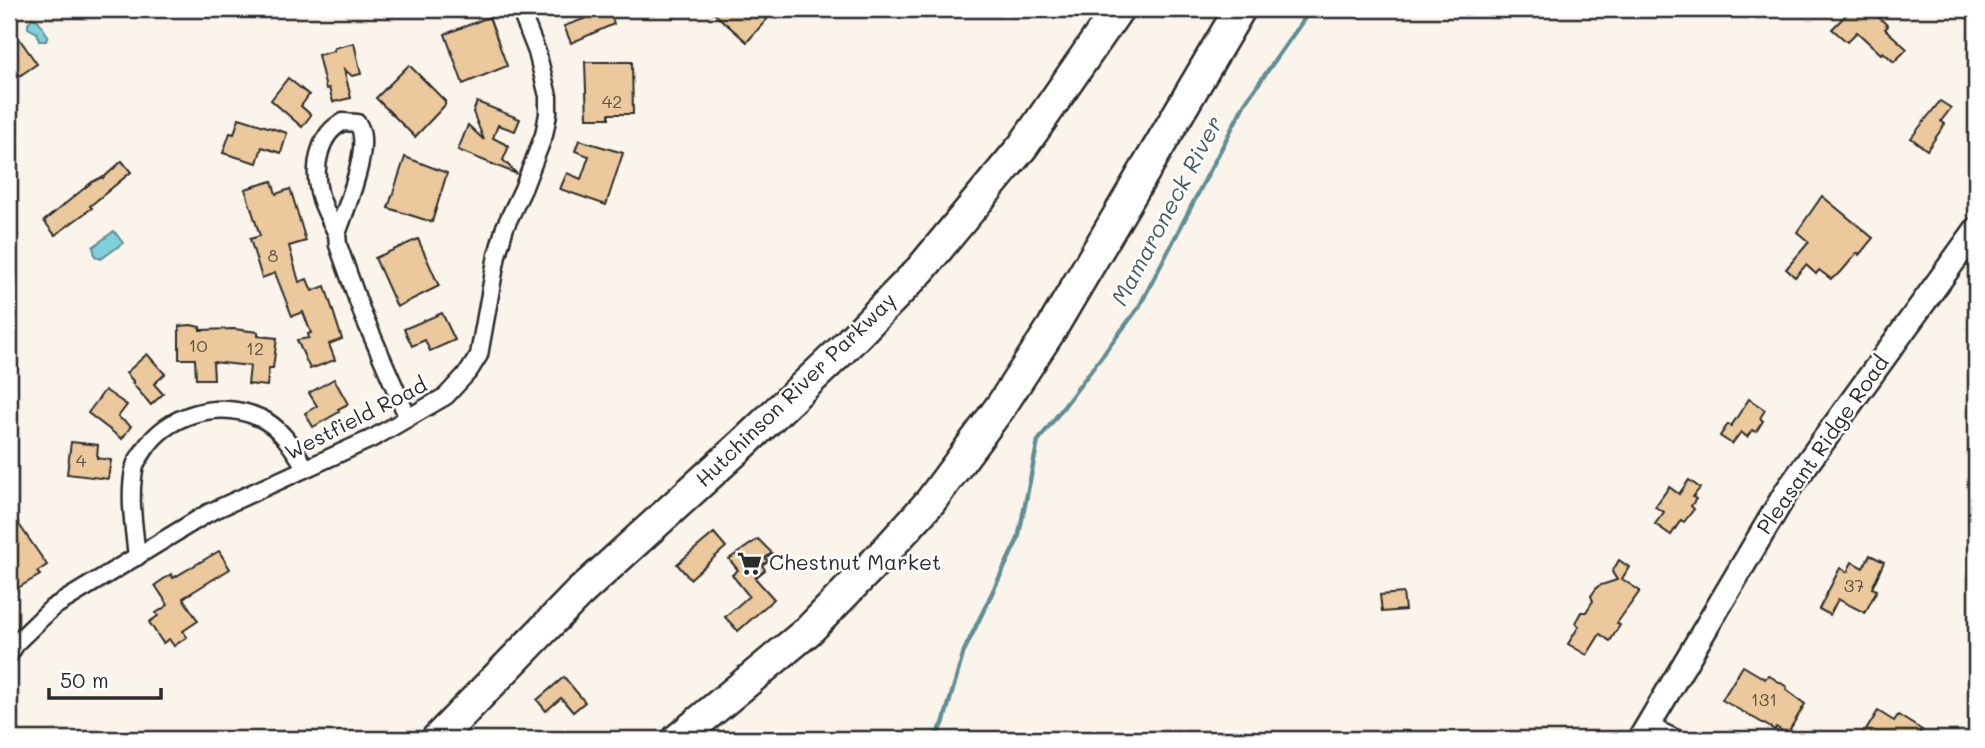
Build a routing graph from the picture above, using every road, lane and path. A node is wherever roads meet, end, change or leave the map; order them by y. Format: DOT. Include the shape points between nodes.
graph roads {
  1 [pos="520,9"];
  2 [pos="1118,9"];
  3 [pos="1240,9"];
  4 [pos="1976,230"];
  5 [pos="337,234"];
  6 [pos="408,418"];
  7 [pos="306,468"];
  8 [pos="137,557"];
  9 [pos="12,645"];
  10 [pos="1643,732"];
  11 [pos="437,739"];
  12 [pos="678,739"];
  13 [pos="1677,739"];
  1 -- 6 [label="street, Westfield Road" via="548,96 544,135 505,227 479,355 446,396"];
  2 -- 11 [label="highway, Hutchinson River Parkway" via="1023,146 921,269 754,434 578,594"];
  3 -- 12 [label="highway" via="1052,327 930,502 808,631"];
  4 -- 10 [label="street, Pleasant Ridge Road" via="1787,491"];
  5 -- 5 [label="street" via="363,145 362,129 356,123 337,125 323,143 318,160 319,194"];
  5 -- 6 [label="street" via="363,314"];
  6 -- 7 [label="street, Westfield Road"];
  7 -- 8 [label="street, Westfield Road" via="208,513"];
  7 -- 8 [label="street" via="286,439 262,418 236,410 198,412 173,421 152,438 135,464 132,505"];
  8 -- 9 [label="street, Westfield Road" via="52,608"];
  10 -- 13 [label="street"];
}
